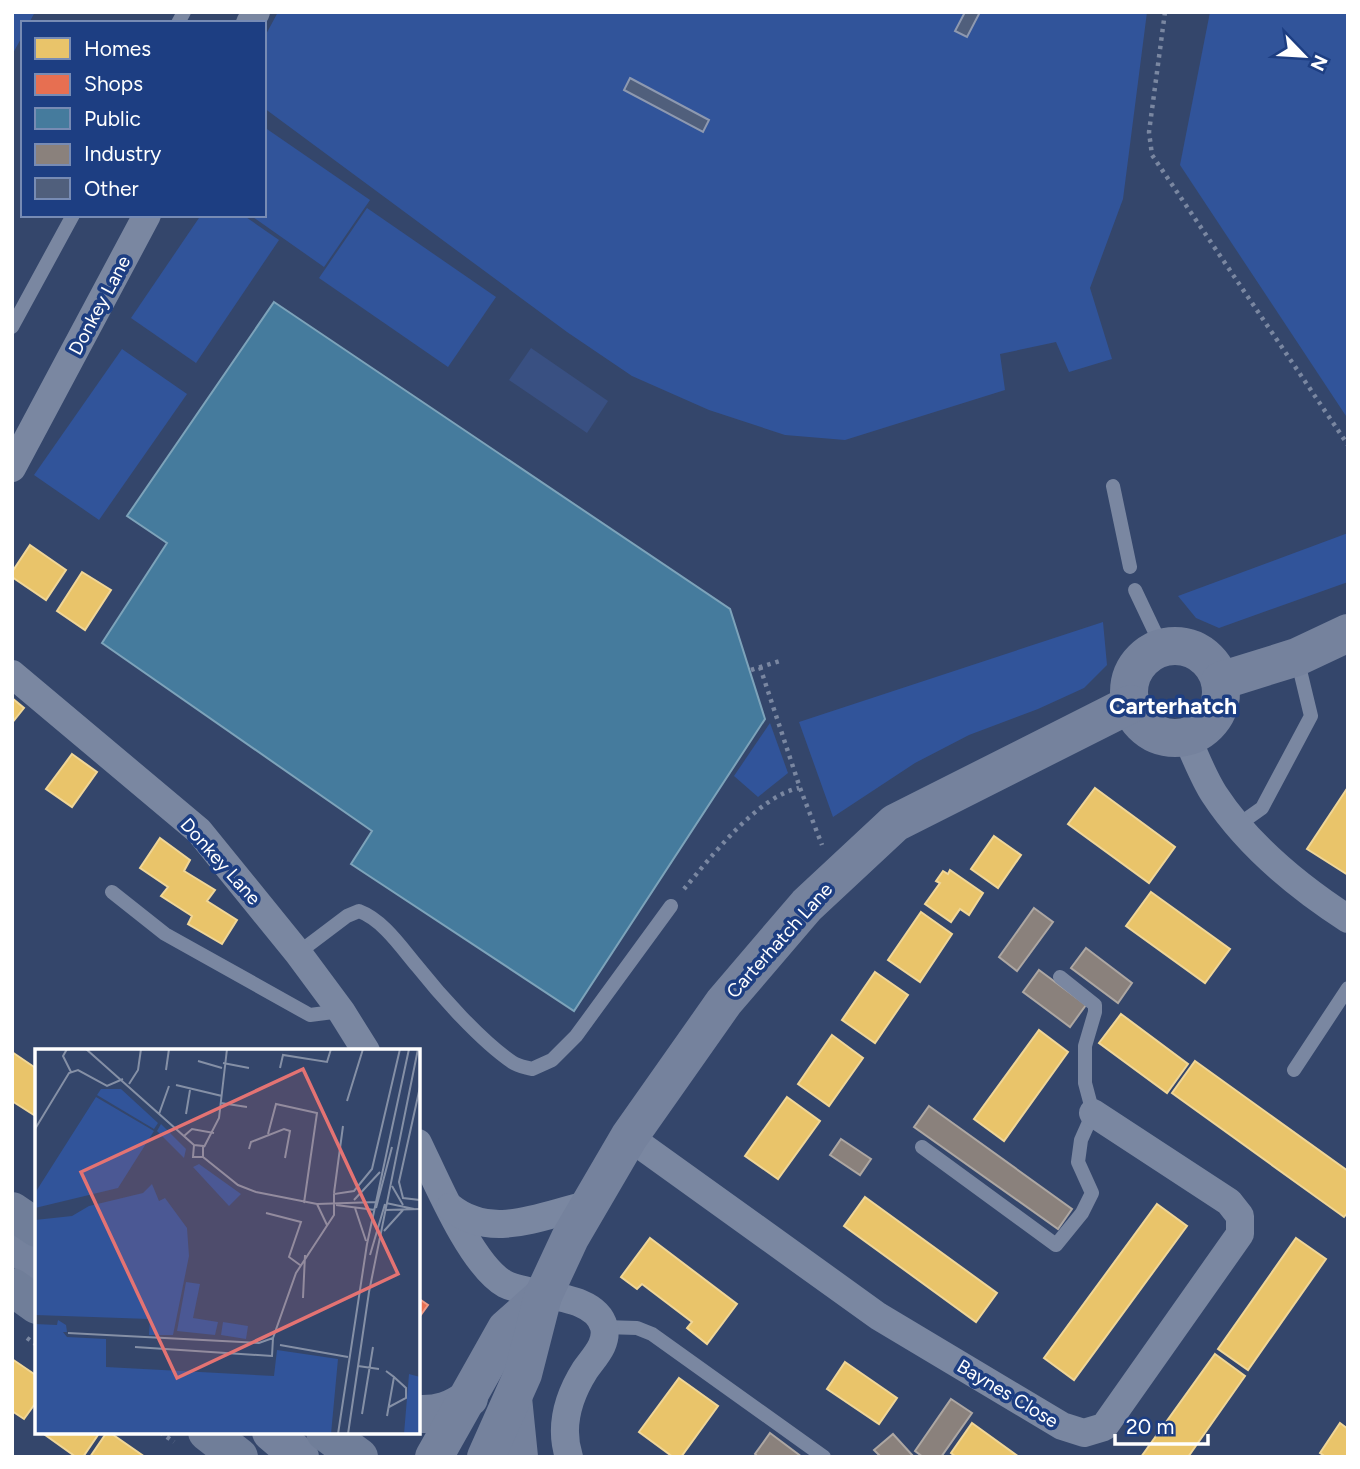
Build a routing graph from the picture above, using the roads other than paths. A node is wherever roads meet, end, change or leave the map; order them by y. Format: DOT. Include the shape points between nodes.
graph roads {
  1 [pos="72,217"];
  2 [pos="146,217"];
  3 [pos="12,327"];
  4 [pos="12,468"];
  5 [pos="1113,486"];
  6 [pos="1129,567"];
  7 [pos="1135,590"];
  8 [pos="1348,633"];
  9 [pos="1162,648"];
  10 [pos="1297,657"];
  11 [pos="12,674"];
  12 [pos="1220,681"];
  13 [pos="1131,704"];
  14 [pos="1186,736"];
  15 [pos="1238,825"];
  16 [pos="112,892"];
  17 [pos="671,906"];
  18 [pos="1348,919"];
  19 [pos="298,953"];
  20 [pos="1060,977"];
  21 [pos="1348,988"];
  22 [pos="341,1011"];
  23 [pos="365,1049"];
  24 [pos="1294,1070"];
  25 [pos="1093,1113"];
  26 [pos="629,1138"];
  27 [pos="420,1147"];
  28 [pos="922,1147"];
  29 [pos="588,1205"];
  30 [pos="450,1207"];
  31 [pos="12,1211"];
  32 [pos="35,1227"];
  33 [pos="12,1243"];
  34 [pos="35,1260"];
  35 [pos="12,1286"];
  36 [pos="543,1296"];
  37 [pos="35,1303"];
  38 [pos="604,1327"];
  39 [pos="513,1396"];
  40 [pos="469,1398"];
  41 [pos="420,1414"];
  42 [pos="273,1434"];
  43 [pos="328,1434"];
  44 [pos="300,1457"];
  45 [pos="359,1457"];
  46 [pos="434,1457"];
  47 [pos="486,1457"];
  48 [pos="519,1457"];
  49 [pos="569,1457"];
  50 [pos="824,1457"];
  1 -- 3 [label="lane"];
  2 -- 4 [label="street, Donkey Lane"];
  5 -- 6 [label="lane"];
  7 -- 9 [label="lane"];
  8 -- 10 [label="street"];
  9 -- 12 [label="street" via="1194,649 1207,658"];
  9 -- 13 [label="street" via="1142,659 1133,673"];
  10 -- 12 [label="street"];
  10 -- 15 [label="lane" via="1311,716 1262,808"];
  11 -- 19 [label="street, Donkey Lane" via="199,831"];
  12 -- 14 [label="street" via="1216,713 1207,726"];
  13 -- 14 [label="street" via="1144,726 1158,734"];
  13 -- 26 [label="street, Carterhatch Lane" via="895,823 807,905 724,1002"];
  14 -- 15 [label="street" via="1212,792"];
  15 -- 18 [label="street" via="1302,889"];
  16 -- 22 [label="lane" via="165,934 310,1015"];
  17 -- 19 [label="lane" via="576,1036 552,1060 532,1069 513,1063 493,1046 370,915 359,911 347,916"];
  19 -- 22 [label="street, Donkey Lane"];
  20 -- 25 [label="lane" via="1095,1004 1085,1046 1085,1083"];
  21 -- 24 [label="lane"];
  22 -- 23 [label="street, Donkey Lane"];
  25 -- 26 [label="street, Baynes Close" via="1229,1202 1240,1216 1240,1234 1104,1427 1084,1433 1062,1426 878,1316"];
  25 -- 28 [label="lane" via="1081,1140 1078,1162 1092,1193 1056,1245"];
  26 -- 29 [label="street, Carterhatch Lane"];
  27 -- 30 [label="street"];
  29 -- 30 [label="street" via="498,1226 471,1220"];
  29 -- 36 [label="street, Carterhatch Lane"];
  30 -- 36 [label="street" via="492,1274 509,1286"];
  31 -- 32 [label="highway"];
  33 -- 34 [label="street"];
  35 -- 37 [label="highway"];
  36 -- 38 [label="street" via="578,1302"];
  36 -- 39 [label="street, Carterhatch Lane"];
  36 -- 40 [label="street, Carterhatch Lane" via="506,1329"];
  38 -- 49 [label="street" via="603,1344 575,1387 566,1414"];
  38 -- 50 [label="lane" via="637,1328 652,1334"];
  39 -- 47 [label="street, Carterhatch Lane"];
  39 -- 48 [label="street"];
  40 -- 41 [label="street" via="439,1414"];
  40 -- 46 [label="street, Carterhatch Lane"];
  42 -- 44 [label="street"];
  43 -- 45 [label="highway"];
}
